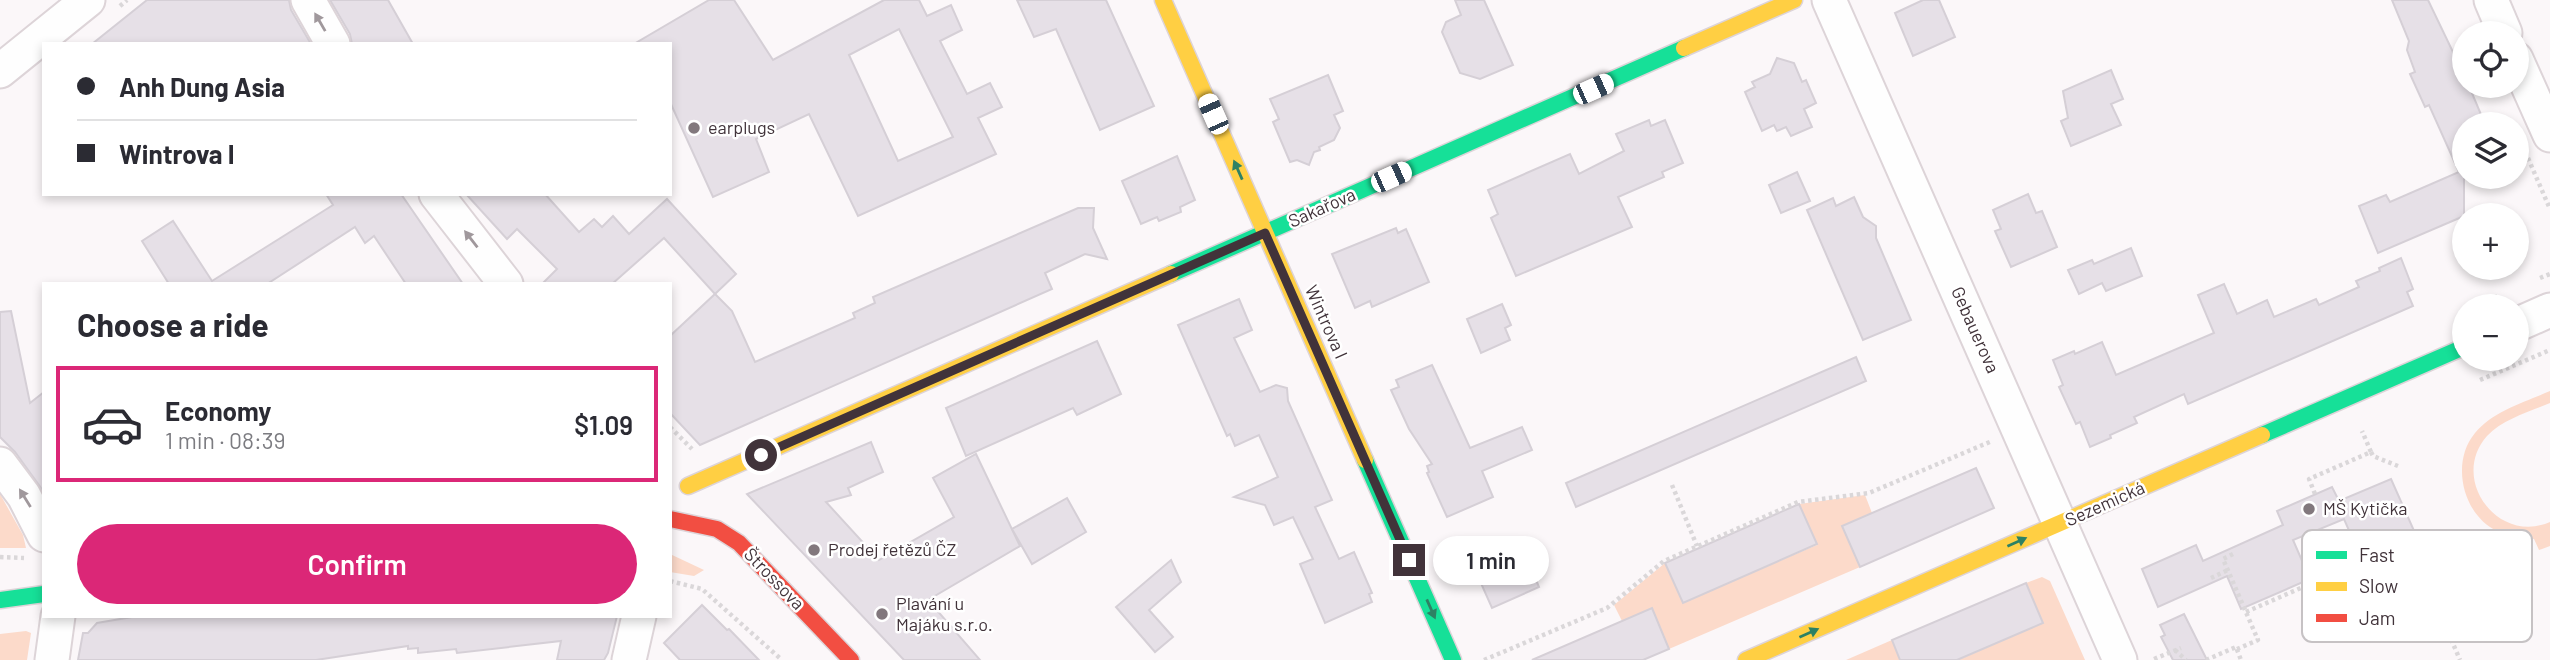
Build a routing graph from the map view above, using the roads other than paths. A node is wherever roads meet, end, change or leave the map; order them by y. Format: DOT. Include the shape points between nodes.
graph roads {
  1 [pos="89,0"];
  2 [pos="308,0"];
  3 [pos="1163,0"];
  4 [pos="1794,0"];
  5 [pos="1829,0"];
  6 [pos="2491,0"];
  7 [pos="2500,21"];
  8 [pos="332,42"];
  9 [pos="0,71"];
  10 [pos="2526,98"];
  11 [pos="2538,145"];
  12 [pos="438,196"];
  13 [pos="1265,233"];
  14 [pos="504,282"];
  15 [pos="2550,310"];
  16 [pos="2529,319"];
  17 [pos="2452,353"];
  18 [pos="0,464"];
  19 [pos="679,477"];
  20 [pos="677,519"];
  21 [pos="2060,523"];
  22 [pos="42,532"];
  23 [pos="42,594"];
  24 [pos="0,600"];
  25 [pos="58,618"];
  26 [pos="639,618"];
  27 [pos="52,660"];
  28 [pos="629,660"];
  29 [pos="851,660"];
  30 [pos="1453,660"];
  31 [pos="1746,660"];
  32 [pos="2120,660"];
  1 -- 9 [label="street"];
  8 -- 2 [label="street, one-way"];
  13 -- 3 [label="street, Wintrova I, one-way"];
  4 -- 13 [label="street, Sakařova"];
  5 -- 21 [label="street, Gebauerova"];
  6 -- 7 [label="street"];
  10 -- 11 [label="street"];
  14 -- 12 [label="street, one-way"];
  13 -- 19 [label="street, Sakařova"];
  13 -- 30 [label="street, Wintrova I, one-way"];
  15 -- 16 [label="street"];
  17 -- 21 [label="street, Sezemická"];
  22 -- 18 [label="street, one-way" via="24,496"];
  19 -- 20 [label="street, Sakařova"];
  20 -- 29 [label="street, Štrossova" via="717,530 739,544"];
  31 -- 21 [label="street, Sezemická, one-way"];
  21 -- 32 [label="street, Gebauerova"];
  23 -- 24 [label="street"];
  25 -- 27 [label="street"];
  26 -- 28 [label="street"];
}
